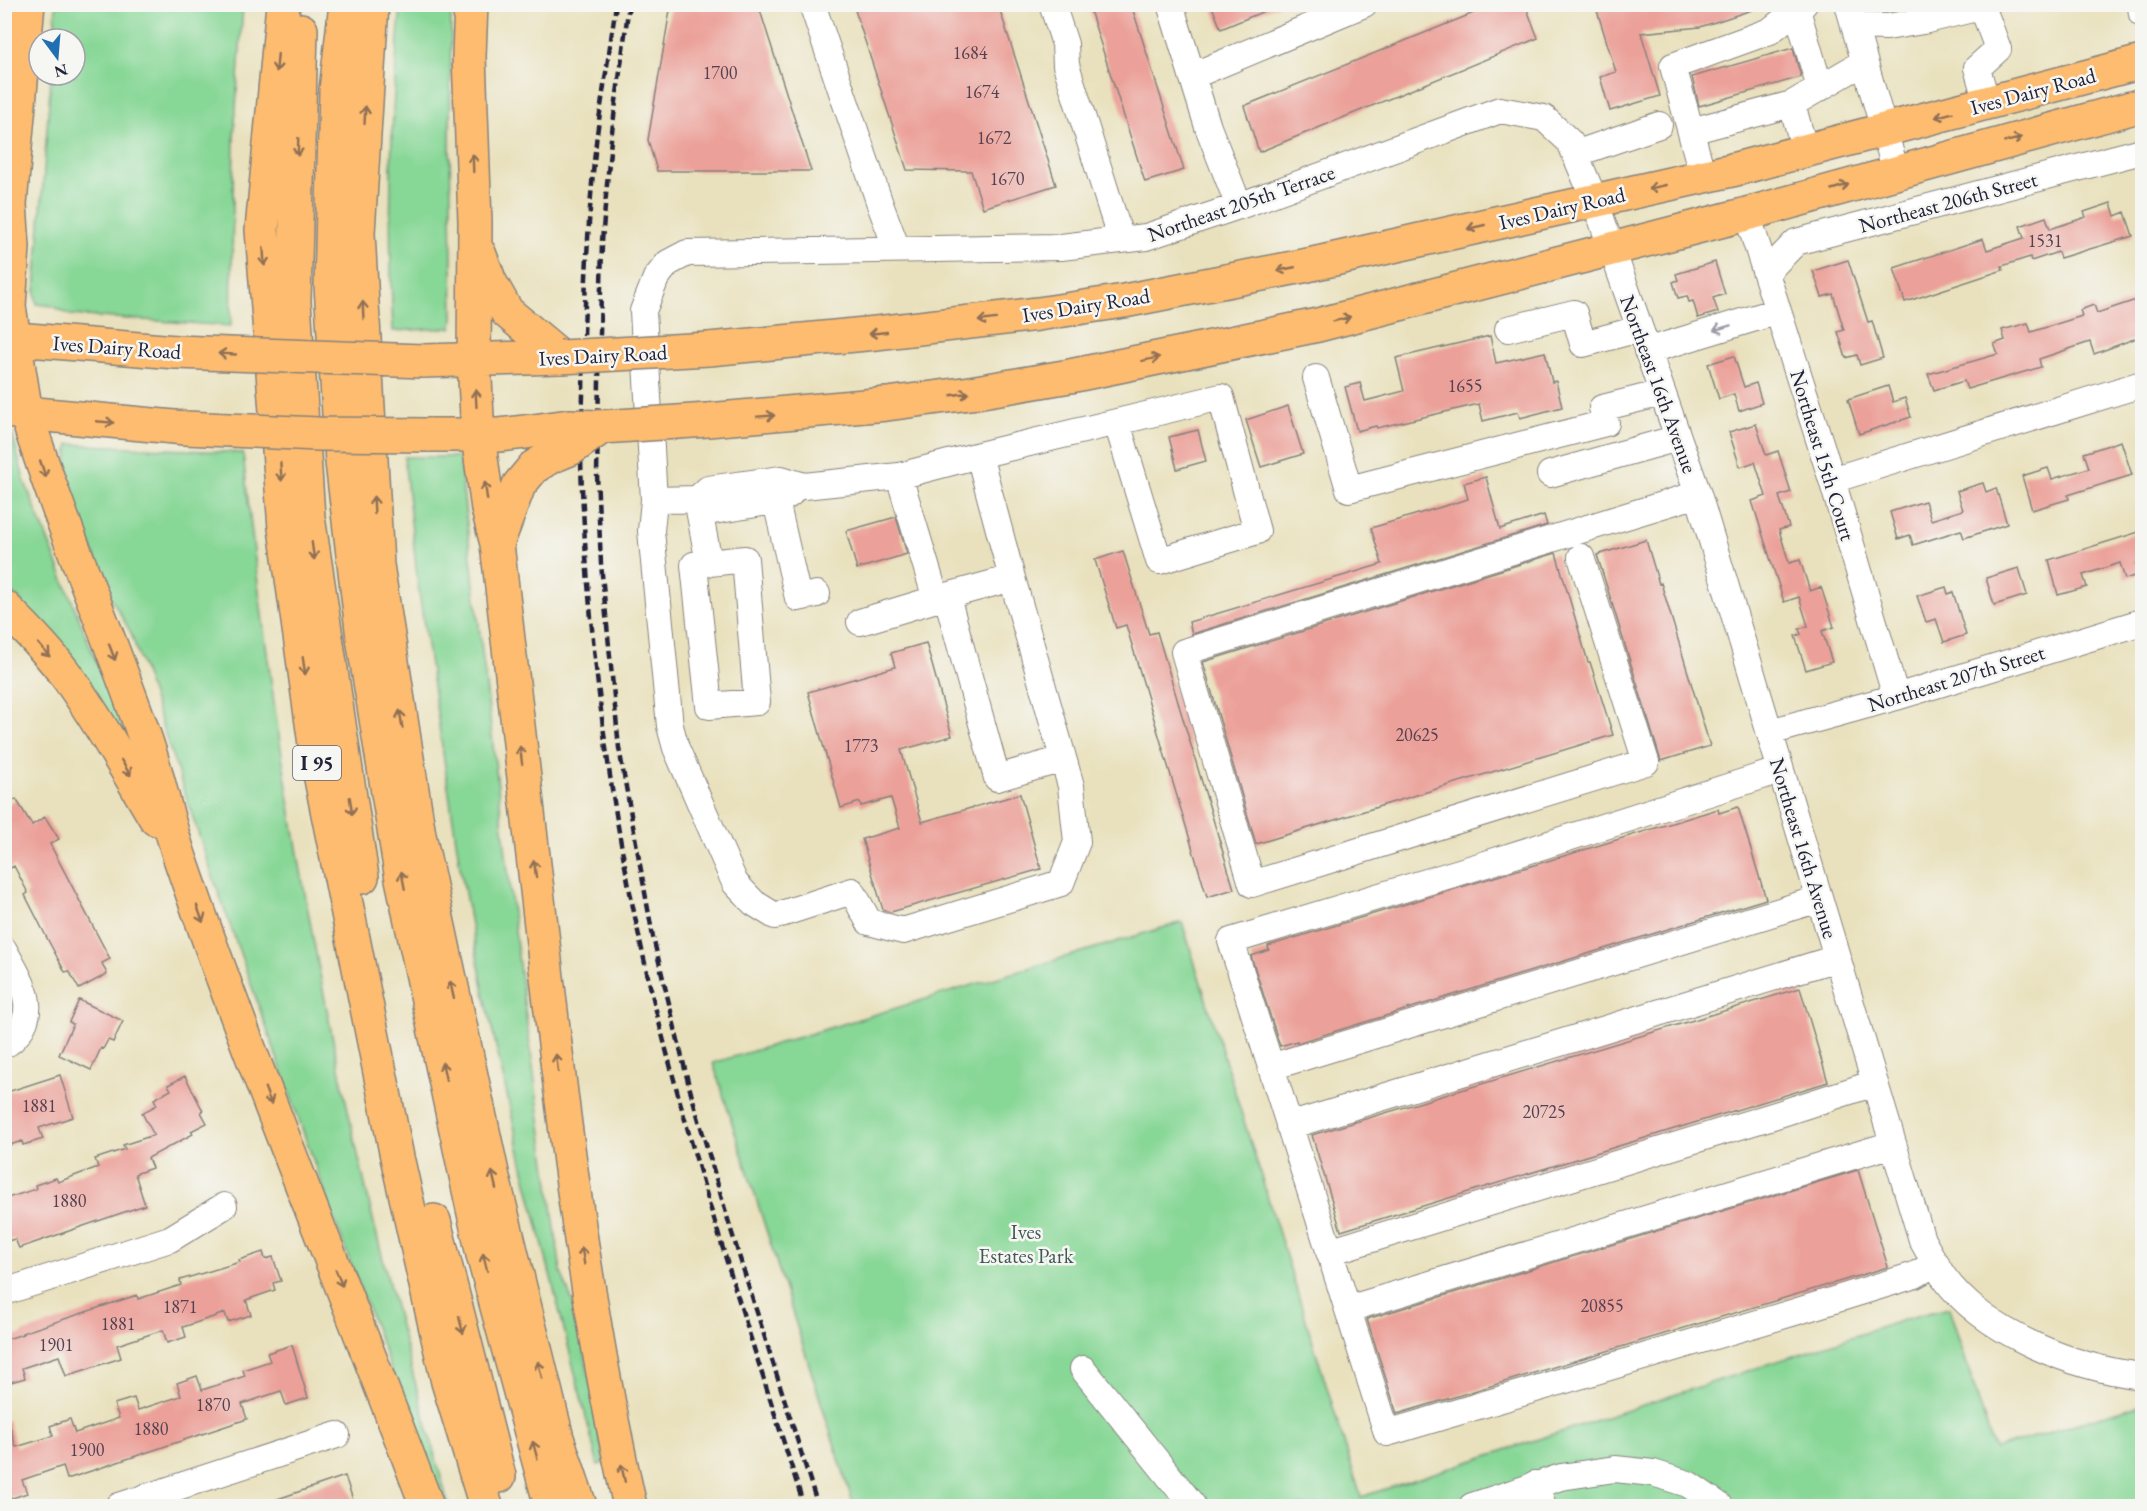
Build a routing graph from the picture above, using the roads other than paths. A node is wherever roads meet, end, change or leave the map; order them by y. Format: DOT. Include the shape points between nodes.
graph roads {
  1 [pos="28,4"];
  2 [pos="283,4"];
  3 [pos="305,4"];
  4 [pos="346,4"];
  5 [pos="372,4"];
  6 [pos="471,4"];
  7 [pos="812,4"];
  8 [pos="1052,4"];
  9 [pos="1170,4"];
  10 [pos="1364,4"];
  11 [pos="2142,7"];
  12 [pos="1801,8"];
  13 [pos="2142,14"];
  14 [pos="1851,15"];
  15 [pos="1864,62"];
  16 [pos="2142,62"];
  17 [pos="1192,76"];
  18 [pos="1820,88"];
  19 [pos="1987,103"];
  20 [pos="1792,104"];
  21 [pos="2142,105"];
  22 [pos="1659,125"];
  23 [pos="1884,130"];
  24 [pos="1691,131"];
  25 [pos="1805,151"];
  26 [pos="2142,151"];
  27 [pos="1575,154"];
  28 [pos="1896,172"];
  29 [pos="1703,177"];
  30 [pos="1595,201"];
  31 [pos="1239,206"];
  32 [pos="7,207"];
  33 [pos="1747,214"];
  34 [pos="474,240"];
  35 [pos="1121,240"];
  36 [pos="897,249"];
  37 [pos="1610,249"];
  38 [pos="1766,273"];
  39 [pos="1778,311"];
  40 [pos="1508,329"];
  41 [pos="9,338"];
  42 [pos="1643,340"];
  43 [pos="548,358"];
  44 [pos="474,360"];
  45 [pos="1316,378"];
  46 [pos="2142,384"];
  47 [pos="1662,393"];
  48 [pos="15,412"];
  49 [pos="1117,423"];
  50 [pos="602,428"];
  51 [pos="478,436"];
  52 [pos="1678,438"];
  53 [pos="979,455"];
  54 [pos="1550,474"];
  55 [pos="899,476"];
  56 [pos="1832,480"];
  57 [pos="804,486"];
  58 [pos="1698,494"];
  59 [pos="697,499"];
  60 [pos="654,500"];
  61 [pos="776,501"];
  62 [pos="497,544"];
  63 [pos="1581,557"];
  64 [pos="709,563"];
  65 [pos="1012,578"];
  66 [pos="818,594"];
  67 [pos="942,598"];
  68 [pos="4,607"];
  69 [pos="860,622"];
  70 [pos="2142,622"];
  71 [pos="1896,697"];
  72 [pos="1770,732"];
  73 [pos="1064,759"];
  74 [pos="1781,770"];
  75 [pos="180,859"];
  76 [pos="1819,899"];
  77 [pos="4,950"];
  78 [pos="1837,958"];
  79 [pos="4,1045"];
  80 [pos="1271,1067"];
  81 [pos="1875,1083"];
  82 [pos="1289,1126"];
  83 [pos="1893,1144"];
  84 [pos="224,1206"];
  85 [pos="1329,1252"];
  86 [pos="1936,1263"];
  87 [pos="4,1293"];
  88 [pos="1348,1308"];
  89 [pos="1083,1369"];
  90 [pos="2142,1376"];
  91 [pos="337,1435"];
  92 [pos="1539,1495"];
  93 [pos="119,1506"];
  94 [pos="427,1506"];
  95 [pos="486,1506"];
  96 [pos="506,1506"];
  97 [pos="551,1506"];
  98 [pos="579,1506"];
  99 [pos="630,1506"];
  100 [pos="1192,1506"];
  101 [pos="1472,1506"];
  102 [pos="1720,1506"];
  1 -- 32 [label="main road"];
  2 -- 95 [label="main road, I 95, one-way" via="262,230 287,539 317,759 397,1157 448,1382"];
  3 -- 96 [label="main road, one-way" via="300,38 294,301 308,517 368,919 420,1167"];
  97 -- 4 [label="main road, one-way" via="478,1233 402,879 363,638 342,462 331,286 336,90"];
  98 -- 5 [label="main road, one-way" via="557,1438 494,1182 419,835 377,565 358,233"];
  34 -- 6 [label="main road, one-way"];
  7 -- 36 [label="street"];
  8 -- 35 [label="street" via="1065,44 1066,65"];
  9 -- 17 [label="street"];
  10 -- 17 [label="street"];
  11 -- 13 [label="street"];
  12 -- 18 [label="street"];
  12 -- 24 [label="street" via="1770,31 1673,66"];
  14 -- 15 [label="street"];
  14 -- 19 [label="street" via="1887,27 1980,10 1998,49 1977,68"];
  15 -- 18 [label="street"];
  15 -- 23 [label="street"];
  16 -- 19 [label="main road, Ives Dairy Road"];
  17 -- 31 [label="street"];
  18 -- 20 [label="street"];
  19 -- 23 [label="main road, Ives Dairy Road, one-way"];
  20 -- 24 [label="street"];
  20 -- 25 [label="street"];
  28 -- 21 [label="main road, Ives Dairy Road, one-way"];
  22 -- 27 [label="street"];
  23 -- 25 [label="main road, Ives Dairy Road"];
  23 -- 28 [label="street"];
  24 -- 29 [label="street"];
  25 -- 29 [label="main road, Ives Dairy Road"];
  26 -- 38 [label="street, Northeast 206th Street" via="1796,242"];
  27 -- 30 [label="street, Northeast 205th Terrace"];
  27 -- 31 [label="street, Northeast 205th Terrace" via="1570,142 1544,118 1500,110"];
  33 -- 28 [label="main road, Ives Dairy Road, one-way"];
  29 -- 30 [label="main road, Ives Dairy Road, one-way"];
  30 -- 37 [label="street, Northeast 16th Avenue"];
  30 -- 43 [label="main road, Ives Dairy Road, one-way, bridge" via="1308,265 1124,300 936,327 709,349"];
  31 -- 35 [label="street, Northeast 205th Terrace" via="1146,237"];
  32 -- 41 [label="main road" via="13,247"];
  33 -- 37 [label="main road, Ives Dairy Road"];
  33 -- 38 [label="street, Northeast 15th Court"];
  34 -- 43 [label="main road" via="507,312 520,321"];
  34 -- 44 [label="main road"];
  35 -- 36 [label="street, Northeast 205th Terrace" via="1061,247"];
  36 -- 60 [label="street, Northeast 205th Terrace" via="687,253 668,263 656,278 643,311"];
  37 -- 42 [label="street, Northeast 16th Avenue"];
  50 -- 37 [label="main road, Ives Dairy Road, one-way, bridge" via="887,404 1070,376 1318,325"];
  38 -- 39 [label="street, Northeast 15th Court"];
  39 -- 42 [label="street, one-way"];
  39 -- 56 [label="street, Northeast 15th Court"];
  40 -- 42 [label="street" via="1574,313 1583,344"];
  44 -- 41 [label="main road, Ives Dairy Road, one-way, bridge" via="176,352"];
  41 -- 48 [label="main road"];
  42 -- 47 [label="street, Northeast 16th Avenue"];
  43 -- 44 [label="main road, Ives Dairy Road"];
  51 -- 44 [label="main road, one-way"];
  45 -- 47 [label="street" via="1349,489 1606,423 1602,408"];
  46 -- 56 [label="street"];
  47 -- 52 [label="street, Northeast 16th Avenue"];
  48 -- 51 [label="main road, one-way, bridge" via="184,428"];
  48 -- 75 [label="main road, one-way" via="44,472 145,740"];
  49 -- 49 [label="street" via="1221,397 1257,531 1159,561"];
  49 -- 53 [label="street"];
  50 -- 51 [label="main road, Ives Dairy Road, bridge" via="568,426"];
  50 -- 62 [label="main road, bridge" via="534,467 519,485"];
  62 -- 51 [label="main road, one-way"];
  52 -- 54 [label="street"];
  52 -- 58 [label="street, Northeast 16th Avenue"];
  53 -- 55 [label="street"];
  53 -- 65 [label="street"];
  55 -- 57 [label="street"];
  55 -- 67 [label="street"];
  56 -- 71 [label="street, Northeast 15th Court"];
  57 -- 59 [label="street" via="781,479 708,489"];
  57 -- 61 [label="street"];
  58 -- 63 [label="street" via="1184,652 1252,884 1646,762"];
  58 -- 72 [label="street, Northeast 16th Avenue"];
  59 -- 60 [label="street"];
  59 -- 61 [label="street" via="707,512"];
  59 -- 64 [label="street"];
  60 -- 73 [label="street, Northeast 205th Terrace" via="651,531 670,726 735,883 753,903 775,916 852,891 869,922 903,932 1061,883 1077,842"];
  61 -- 66 [label="street" via="798,598"];
  99 -- 62 [label="main road, one-way" via="575,1202"];
  64 -- 64 [label="street" via="694,566 709,706 757,702 744,559"];
  65 -- 67 [label="street"];
  65 -- 73 [label="street"];
  67 -- 69 [label="street"];
  67 -- 73 [label="street" via="996,778"];
  68 -- 75 [label="main road, one-way" via="68,678"];
  70 -- 71 [label="street, Northeast 207th Street"];
  71 -- 72 [label="street, Northeast 207th Street"];
  72 -- 74 [label="street, Northeast 16th Avenue"];
  74 -- 76 [label="street, Northeast 16th Avenue"];
  74 -- 80 [label="street" via="1231,941"];
  75 -- 94 [label="main road, one-way"];
  76 -- 78 [label="street, Northeast 16th Avenue"];
  76 -- 80 [label="street"];
  77 -- 79 [label="street" via="28,998 25,1023 11,1043"];
  78 -- 81 [label="street, Northeast 16th Avenue"];
  78 -- 82 [label="street"];
  80 -- 82 [label="street"];
  81 -- 83 [label="street, Northeast 16th Avenue"];
  81 -- 85 [label="street"];
  82 -- 85 [label="street"];
  83 -- 86 [label="street, Northeast 16th Avenue" via="1922,1240"];
  83 -- 88 [label="street"];
  84 -- 87 [label="street" via="170,1239"];
  85 -- 88 [label="street"];
  86 -- 88 [label="street" via="1914,1275 1795,1312 1387,1433"];
  86 -- 90 [label="street, Northeast 16th Avenue" via="1971,1306 2003,1328 2050,1352 2113,1372"];
  89 -- 100 [label="street"];
  91 -- 93 [label="street"];
  92 -- 101 [label="street"];
  92 -- 102 [label="street" via="1561,1477 1615,1469 1653,1473 1688,1484"];
}
